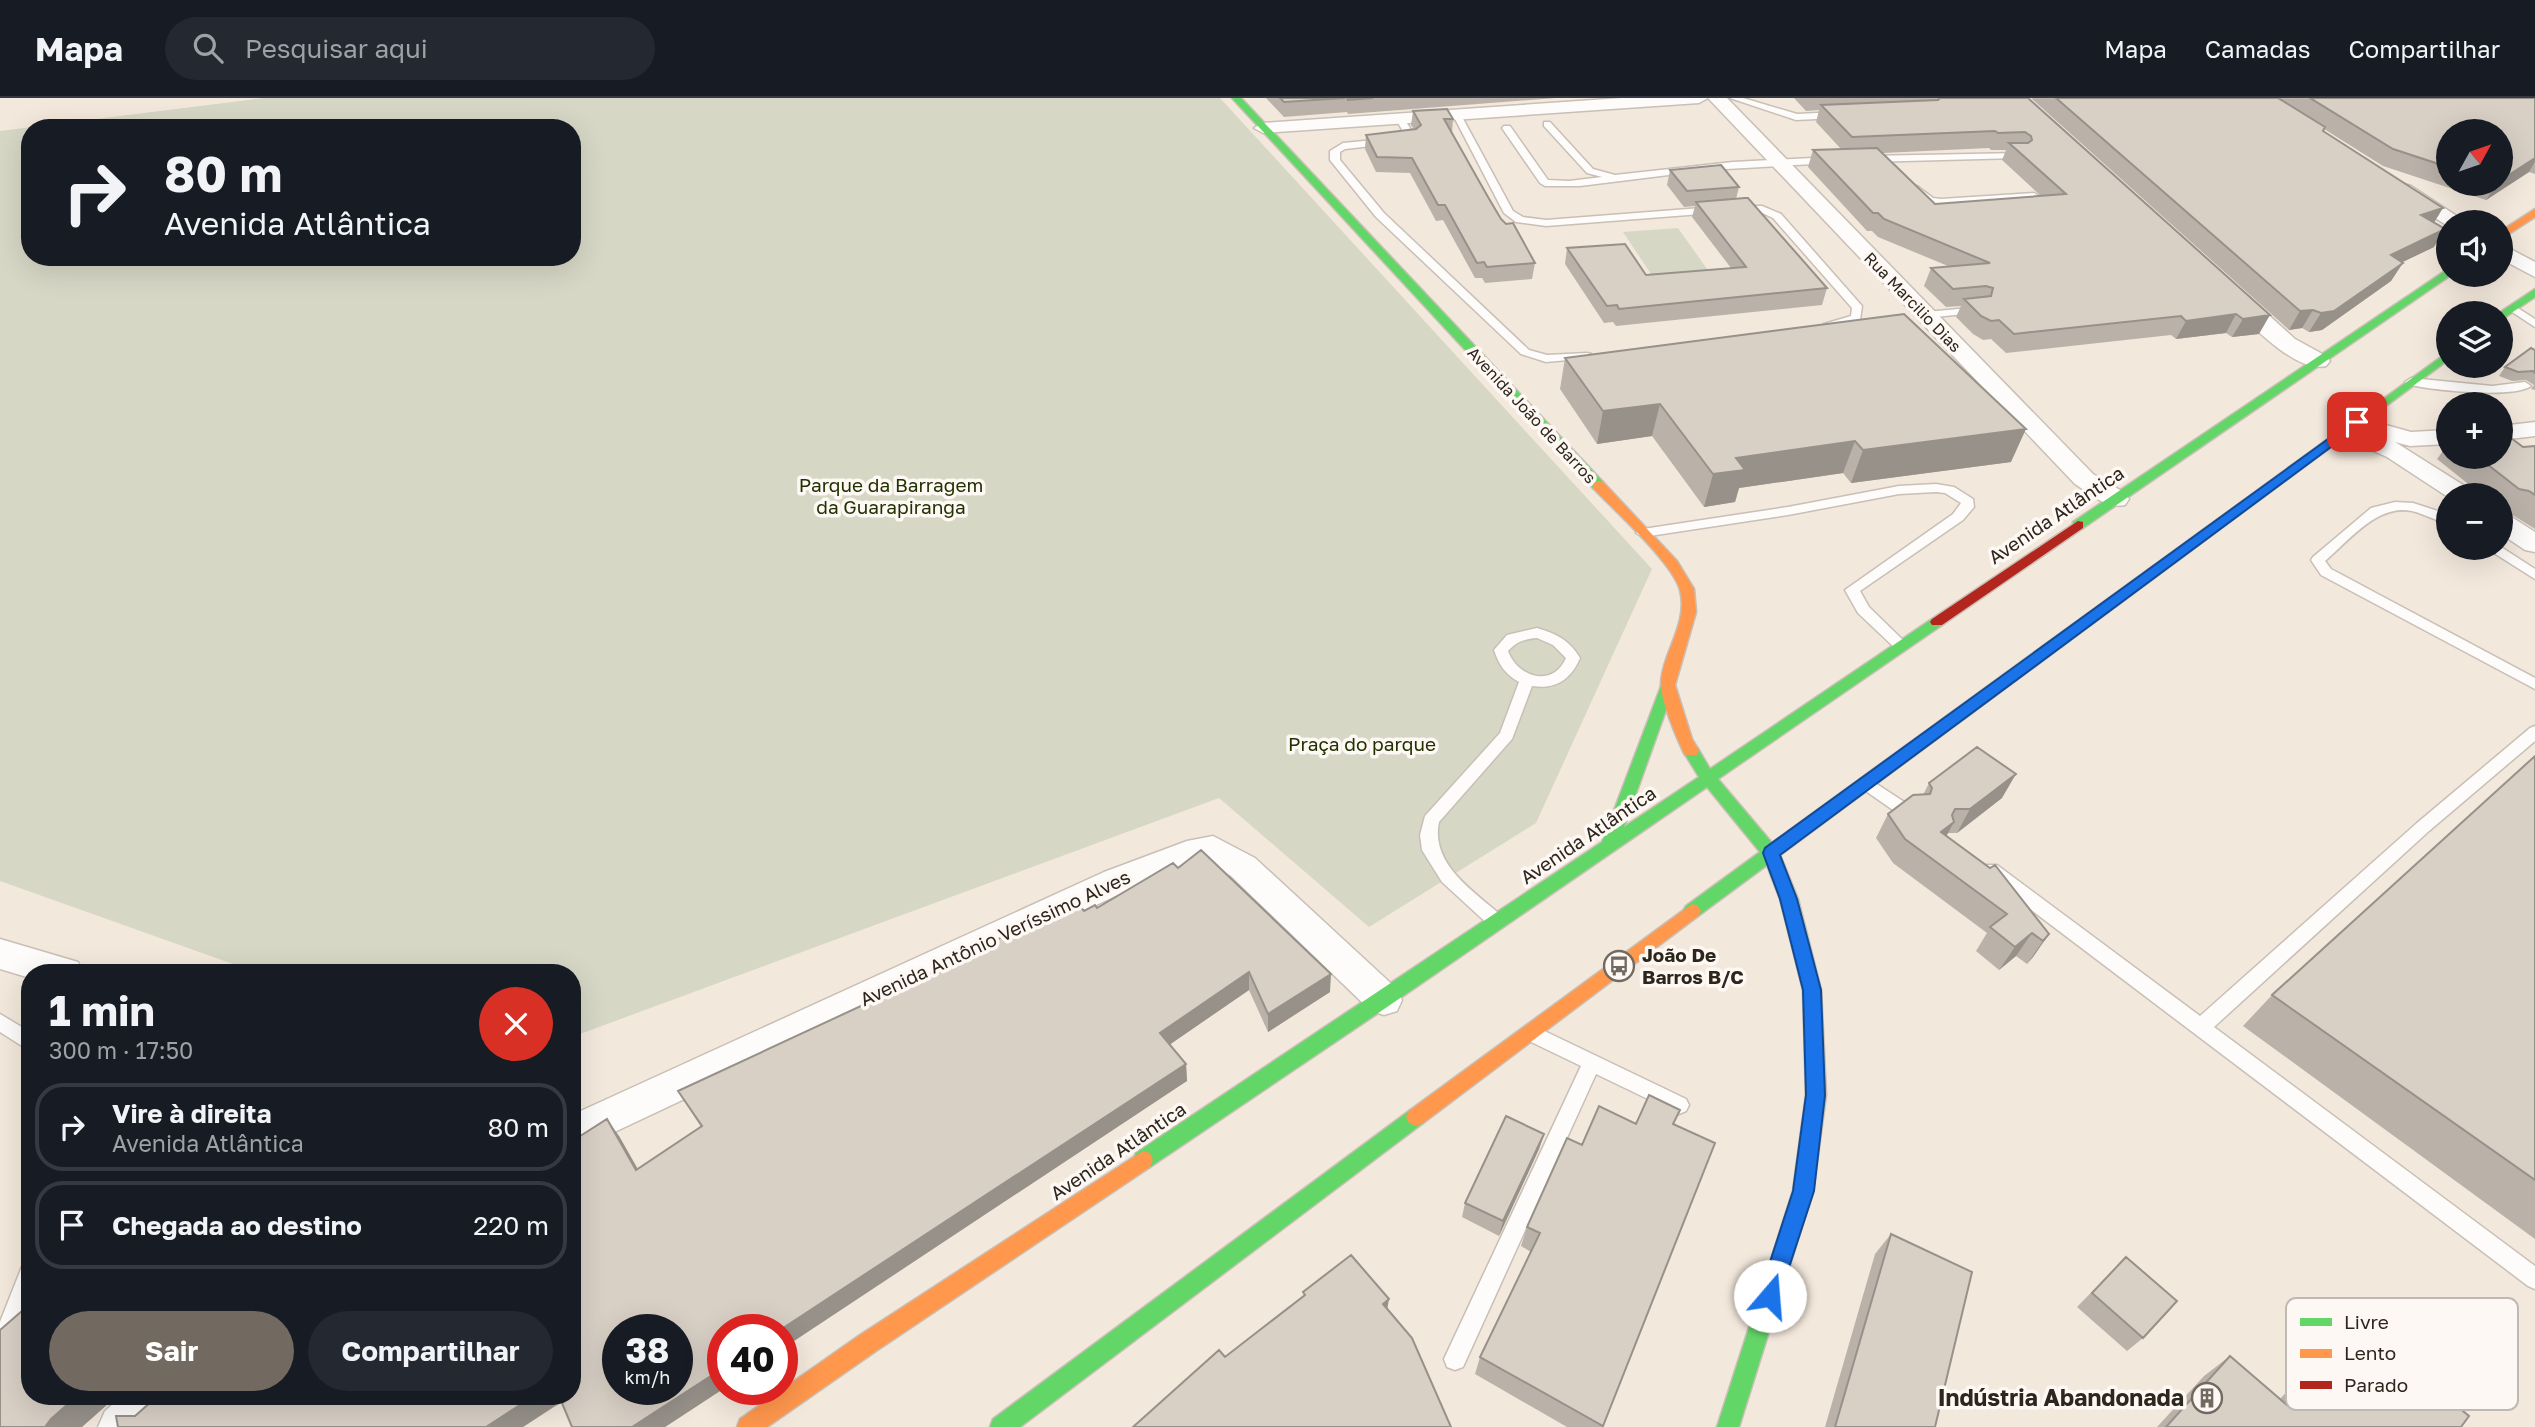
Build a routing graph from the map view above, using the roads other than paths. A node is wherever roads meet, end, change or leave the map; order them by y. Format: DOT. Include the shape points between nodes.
graph roads {
  1 [pos="1236,98"];
  2 [pos="1699,98"];
  3 [pos="1717,98"];
  4 [pos="1734,98"];
  5 [pos="1850,115"];
  6 [pos="1458,117"];
  7 [pos="1401,121"];
  8 [pos="1547,124"];
  9 [pos="1263,128"];
  10 [pos="1507,128"];
  11 [pos="2018,155"];
  12 [pos="1860,159"];
  13 [pos="1884,159"];
  14 [pos="1847,160"];
  15 [pos="1777,161"];
  16 [pos="1894,167"];
  17 [pos="1617,179"];
  18 [pos="2390,181"];
  19 [pos="1912,184"];
  20 [pos="2034,196"];
  21 [pos="2437,210"];
  22 [pos="2535,212"];
  23 [pos="2513,228"];
  24 [pos="2513,257"];
  25 [pos="2535,271"];
  26 [pos="2217,280"];
  27 [pos="2436,280"];
  28 [pos="2535,292"];
  29 [pos="2513,308"];
  30 [pos="1979,310"];
  31 [pos="2513,315"];
  32 [pos="1926,316"];
  33 [pos="2535,324"];
  34 [pos="1812,329"];
  35 [pos="1600,355"];
  36 [pos="2318,361"];
  37 [pos="2436,364"];
  38 [pos="2411,382"];
  39 [pos="2525,386"];
  40 [pos="2351,426"];
  41 [pos="2535,429"];
  42 [pos="2513,432"];
  43 [pos="2436,437"];
  44 [pos="2444,483"];
  45 [pos="2116,499"];
  46 [pos="2436,516"];
  47 [pos="2513,530"];
  48 [pos="1643,533"];
  49 [pos="2535,544"];
  50 [pos="2512,560"];
  51 [pos="2535,575"];
  52 [pos="1901,646"];
  53 [pos="1527,680"];
  54 [pos="2535,684"];
  55 [pos="1668,685"];
  56 [pos="2535,732"];
  57 [pos="1708,778"];
  58 [pos="1866,783"];
  59 [pos="1909,813"];
  60 [pos="1609,846"];
  61 [pos="1771,853"];
  62 [pos="1979,861"];
  63 [pos="1497,922"];
  64 [pos="0,954"];
  65 [pos="34,964"];
  66 [pos="1384,1000"];
  67 [pos="0,1022"];
  68 [pos="2202,1026"];
  69 [pos="1530,1032"];
  70 [pos="21,1037"];
  71 [pos="1592,1062"];
  72 [pos="1679,1105"];
  73 [pos="581,1130"];
  74 [pos="2535,1279"];
  75 [pos="21,1295"];
  76 [pos="0,1351"];
  77 [pos="1455,1359"];
  78 [pos="147,1405"];
  79 [pos="121,1427"];
  80 [pos="748,1427"];
  81 [pos="1001,1427"];
  82 [pos="1728,1427"];
  1 -- 9 [label="main road, Avenida João de Barros"];
  2 -- 6 [label="street"];
  3 -- 15 [label="street, Rua Marcilio Dias"];
  4 -- 5 [label="lane" via="1796,117"];
  6 -- 7 [label="street"];
  6 -- 34 [label="lane" via="1509,213 1520,220 1546,223 1747,208 1777,216 1858,308 1850,321"];
  7 -- 9 [label="street"];
  7 -- 35 [label="lane" via="1412,139 1343,146 1335,151 1335,160 1380,215 1525,352 1546,359"];
  8 -- 17 [label="lane" via="1590,171"];
  9 -- 48 [label="main road, Avenida João de Barros"];
  10 -- 17 [label="lane" via="1545,183"];
  11 -- 13 [label="lane"];
  12 -- 13 [label="lane"];
  13 -- 16 [label="lane"];
  14 -- 15 [label="lane"];
  15 -- 17 [label="lane"];
  15 -- 32 [label="street, Rua Marcilio Dias"];
  18 -- 21 [label="street"];
  19 -- 20 [label="lane" via="1930,201"];
  22 -- 23 [label="main road"];
  24 -- 25 [label="street"];
  26 -- 36 [label="street" via="2287,344"];
  27 -- 36 [label="main road, Avenida Atlântica"];
  28 -- 29 [label="main road"];
  30 -- 32 [label="lane"];
  31 -- 33 [label="lane"];
  32 -- 45 [label="street, Rua Marcilio Dias" via="2084,479"];
  36 -- 45 [label="main road, Avenida Atlântica"];
  37 -- 38 [label="main road"];
  38 -- 39 [label="lane" via="2492,390"];
  38 -- 40 [label="main road"];
  40 -- 43 [label="street" via="2399,437"];
  40 -- 44 [label="street"];
  40 -- 58 [label="main road"];
  41 -- 42 [label="street"];
  45 -- 52 [label="main road, Avenida Atlântica"];
  46 -- 54 [label="lane" via="2413,507 2386,506 2318,560 2326,572"];
  47 -- 49 [label="street"];
  48 -- 52 [label="lane" via="1851,498 1936,488 1949,491 1968,502 1958,517 1852,590 1863,611"];
  48 -- 55 [label="main road, Avenida João de Barros" via="1672,564 1687,589 1689,612"];
  50 -- 51 [label="lane"];
  52 -- 57 [label="main road, Avenida Atlântica"];
  53 -- 53 [label="lane" via="1561,678 1571,669 1573,658 1567,646 1537,633 1508,640 1501,650 1502,662"];
  53 -- 63 [label="lane" via="1507,735 1431,820 1426,833 1426,844 1440,868"];
  55 -- 57 [label="main road" via="1684,739"];
  55 -- 60 [label="main road, Avenida João de Barros"];
  56 -- 68 [label="lane"];
  57 -- 60 [label="main road, Avenida Atlântica"];
  57 -- 61 [label="main road"];
  58 -- 59 [label="lane"];
  58 -- 61 [label="main road"];
  60 -- 63 [label="main road, Avenida Atlântica"];
  61 -- 69 [label="main road"];
  61 -- 82 [label="main road" via="1789,899 1812,990 1816,1095 1803,1191"];
  62 -- 68 [label="lane"];
  63 -- 66 [label="main road, Avenida Atlântica"];
  64 -- 65 [label="street"];
  66 -- 73 [label="street, Avenida Antônio Veríssimo Alves" via="1243,867 1213,849 1199,850 1116,881"];
  66 -- 80 [label="main road, Avenida Atlântica"];
  67 -- 70 [label="lane"];
  68 -- 74 [label="lane"];
  69 -- 71 [label="lane"];
  69 -- 81 [label="main road"];
  71 -- 72 [label="lane"];
  71 -- 77 [label="lane"];
  75 -- 76 [label="lane"];
  78 -- 79 [label="street"];
}
